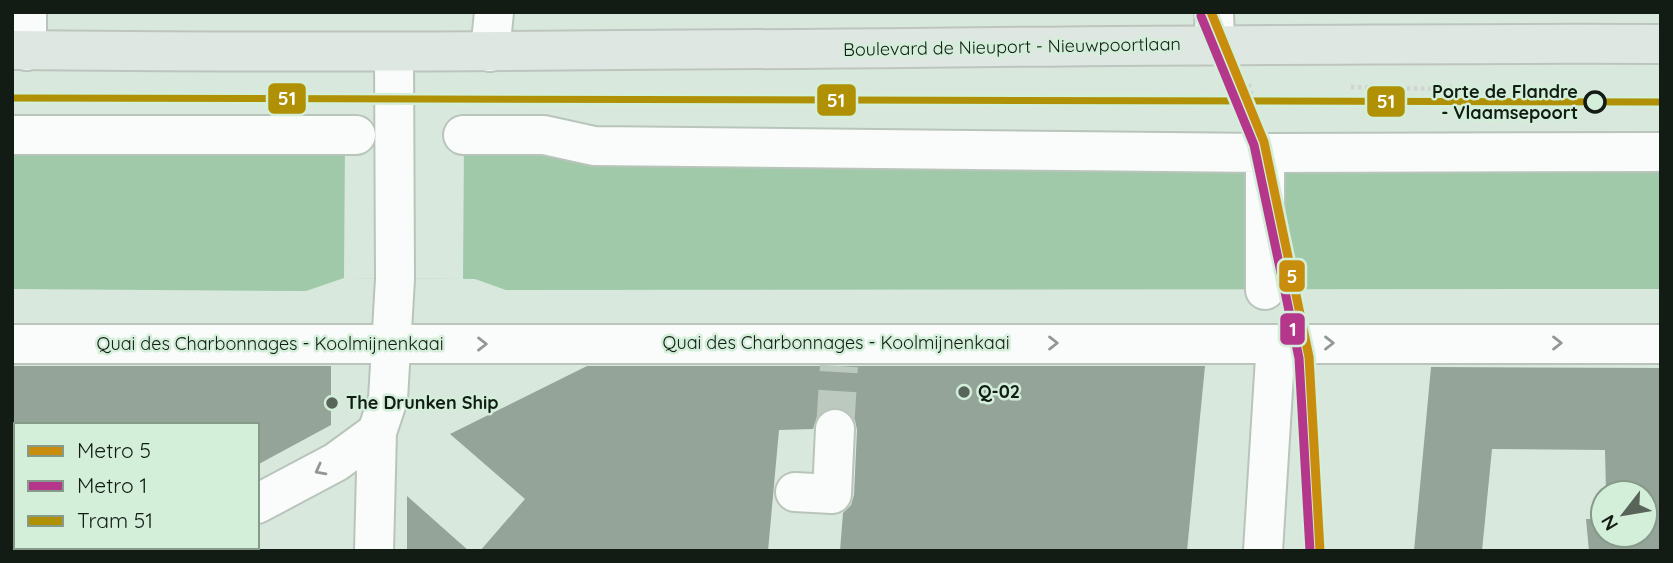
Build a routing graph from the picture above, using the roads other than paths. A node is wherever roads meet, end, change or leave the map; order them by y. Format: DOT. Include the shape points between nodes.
graph roads {
  1 [pos="27,12"];
  2 [pos="494,12"];
  3 [pos="1215,28"];
  4 [pos="1661,44"];
  5 [pos="19,50"];
  6 [pos="490,52"];
  7 [pos="394,53"];
  8 [pos="12,135"];
  9 [pos="356,135"];
  10 [pos="463,135"];
  11 [pos="1661,152"];
  12 [pos="1265,153"];
  13 [pos="1265,290"];
  14 [pos="390,343"];
  15 [pos="12,344"];
  16 [pos="1661,344"];
  17 [pos="1275,358"];
  18 [pos="835,429"];
  19 [pos="377,432"];
  20 [pos="795,492"];
  21 [pos="259,503"];
  22 [pos="374,551"];
  23 [pos="1263,551"];
  1 -- 5 [label="street"];
  2 -- 6 [label="street"];
  3 -- 4 [label="main road, Boulevard de Nieuport - Nieuwpoortlaan"];
  3 -- 6 [label="main road, Boulevard de Nieuport - Nieuwpoortlaan"];
  5 -- 7 [label="main road, Boulevard de Nieuport - Nieuwpoortlaan"];
  6 -- 7 [label="main road, Boulevard de Nieuport - Nieuwpoortlaan"];
  7 -- 14 [label="street" via="395,279"];
  8 -- 9 [label="street"];
  10 -- 12 [label="street" via="544,135 594,146"];
  11 -- 12 [label="street"];
  12 -- 13 [label="street"];
  14 -- 15 [label="street, Quai des Charbonnages - Koolmijnenkaai"];
  14 -- 16 [label="street, Quai des Charbonnages - Koolmijnenkaai, one-way" via="840,354"];
  14 -- 19 [label="street" via="388,398"];
  17 -- 23 [label="street"];
  18 -- 20 [label="street" via="832,494"];
  19 -- 21 [label="street, one-way" via="336,462"];
  19 -- 22 [label="street"];
}
